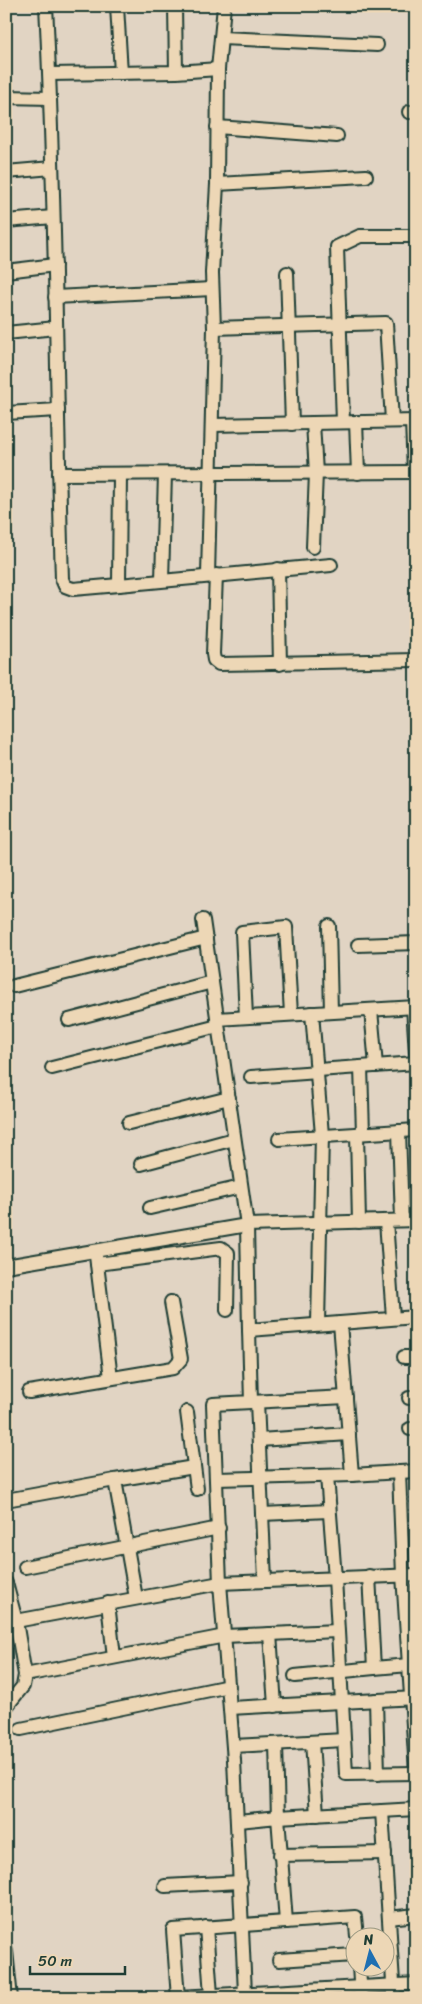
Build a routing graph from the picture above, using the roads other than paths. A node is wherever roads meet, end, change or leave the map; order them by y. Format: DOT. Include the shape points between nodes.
graph roads {
  1 [pos="46,6"];
  2 [pos="117,6"];
  3 [pos="175,6"];
  4 [pos="224,6"];
  5 [pos="221,38"];
  6 [pos="377,45"];
  7 [pos="218,69"];
  8 [pos="176,72"];
  9 [pos="121,73"];
  10 [pos="50,74"];
  11 [pos="6,97"];
  12 [pos="50,98"];
  13 [pos="217,127"];
  14 [pos="337,136"];
  15 [pos="52,168"];
  16 [pos="6,172"];
  17 [pos="366,176"];
  18 [pos="217,184"];
  19 [pos="53,217"];
  20 [pos="6,221"];
  21 [pos="416,236"];
  22 [pos="55,265"];
  23 [pos="6,271"];
  24 [pos="286,273"];
  25 [pos="212,289"];
  26 [pos="55,297"];
  27 [pos="339,324"];
  28 [pos="288,327"];
  29 [pos="56,328"];
  30 [pos="214,328"];
  31 [pos="6,333"];
  32 [pos="58,410"];
  33 [pos="6,413"];
  34 [pos="392,421"];
  35 [pos="414,421"];
  36 [pos="349,422"];
  37 [pos="313,423"];
  38 [pos="212,424"];
  39 [pos="292,424"];
  40 [pos="415,472"];
  41 [pos="316,473"];
  42 [pos="358,473"];
  43 [pos="59,474"];
  44 [pos="120,474"];
  45 [pos="165,474"];
  46 [pos="210,474"];
  47 [pos="313,546"];
  48 [pos="331,565"];
  49 [pos="278,569"];
  50 [pos="212,575"];
  51 [pos="162,580"];
  52 [pos="119,585"];
  53 [pos="416,660"];
  54 [pos="280,664"];
  55 [pos="203,920"];
  56 [pos="329,926"];
  57 [pos="206,938"];
  58 [pos="416,943"];
  59 [pos="358,945"];
  60 [pos="212,982"];
  61 [pos="14,986"];
  62 [pos="414,1007"];
  63 [pos="371,1010"];
  64 [pos="331,1012"];
  65 [pos="312,1013"];
  66 [pos="291,1014"];
  67 [pos="246,1017"];
  68 [pos="69,1020"];
  69 [pos="218,1023"];
  70 [pos="416,1053"];
  71 [pos="416,1063"];
  72 [pos="376,1066"];
  73 [pos="361,1067"];
  74 [pos="52,1068"];
  75 [pos="318,1071"];
  76 [pos="251,1078"];
  77 [pos="229,1098"];
  78 [pos="129,1123"];
  79 [pos="416,1130"];
  80 [pos="399,1131"];
  81 [pos="360,1133"];
  82 [pos="322,1136"];
  83 [pos="234,1139"];
  84 [pos="279,1139"];
  85 [pos="140,1164"];
  86 [pos="241,1187"];
  87 [pos="150,1208"];
  88 [pos="402,1220"];
  89 [pos="416,1220"];
  90 [pos="386,1221"];
  91 [pos="359,1222"];
  92 [pos="322,1223"];
  93 [pos="246,1225"];
  94 [pos="95,1251"];
  95 [pos="97,1264"];
  96 [pos="6,1266"];
  97 [pos="171,1302"];
  98 [pos="227,1310"];
  99 [pos="416,1317"];
  100 [pos="393,1318"];
  101 [pos="340,1323"];
  102 [pos="318,1324"];
  103 [pos="249,1330"];
  104 [pos="112,1378"];
  105 [pos="29,1392"];
  106 [pos="346,1397"];
  107 [pos="254,1402"];
  108 [pos="187,1412"];
  109 [pos="349,1434"];
  110 [pos="259,1440"];
  111 [pos="194,1467"];
  112 [pos="416,1470"];
  113 [pos="399,1472"];
  114 [pos="352,1475"];
  115 [pos="327,1476"];
  116 [pos="261,1478"];
  117 [pos="217,1479"];
  118 [pos="115,1480"];
  119 [pos="197,1489"];
  120 [pos="6,1500"];
  121 [pos="329,1511"];
  122 [pos="262,1514"];
  123 [pos="219,1528"];
  124 [pos="127,1547"];
  125 [pos="25,1567"];
  126 [pos="410,1575"];
  127 [pos="369,1576"];
  128 [pos="335,1578"];
  129 [pos="265,1580"];
  130 [pos="220,1583"];
  131 [pos="6,1585"];
  132 [pos="136,1598"];
  133 [pos="108,1603"];
  134 [pos="12,1618"];
  135 [pos="337,1631"];
  136 [pos="270,1634"];
  137 [pos="225,1636"];
  138 [pos="114,1657"];
  139 [pos="409,1665"];
  140 [pos="374,1668"];
  141 [pos="340,1671"];
  142 [pos="25,1675"];
  143 [pos="295,1676"];
  144 [pos="229,1686"];
  145 [pos="413,1698"];
  146 [pos="376,1700"];
  147 [pos="342,1702"];
  148 [pos="275,1706"];
  149 [pos="6,1707"];
  150 [pos="230,1708"];
  151 [pos="20,1729"];
  152 [pos="344,1740"];
  153 [pos="312,1742"];
  154 [pos="276,1744"];
  155 [pos="233,1746"];
  156 [pos="416,1772"];
  157 [pos="378,1774"];
  158 [pos="416,1809"];
  159 [pos="382,1811"];
  160 [pos="317,1815"];
  161 [pos="278,1817"];
  162 [pos="238,1821"];
  163 [pos="385,1853"];
  164 [pos="280,1855"];
  165 [pos="242,1882"];
  166 [pos="165,1886"];
  167 [pos="416,1915"];
  168 [pos="389,1918"];
  169 [pos="286,1922"];
  170 [pos="243,1925"];
  171 [pos="356,1926"];
  172 [pos="206,1927"];
  173 [pos="6,1951"];
  174 [pos="344,1957"];
  175 [pos="279,1960"];
  176 [pos="360,1976"];
  177 [pos="416,1984"];
  178 [pos="394,1992"];
  179 [pos="246,1993"];
  180 [pos="361,1993"];
  181 [pos="288,1994"];
  182 [pos="323,1994"];
  183 [pos="211,1995"];
  184 [pos="178,1997"];
  185 [pos="11,1998"];
  1 -- 10 [label="street"];
  2 -- 9 [label="street"];
  3 -- 8 [label="street"];
  4 -- 5 [label="street"];
  5 -- 6 [label="street"];
  5 -- 7 [label="street"];
  7 -- 8 [label="street"];
  7 -- 13 [label="street"];
  8 -- 9 [label="street"];
  9 -- 10 [label="street"];
  10 -- 12 [label="street"];
  11 -- 12 [label="street"];
  12 -- 15 [label="street"];
  13 -- 14 [label="street"];
  13 -- 18 [label="street"];
  15 -- 16 [label="street"];
  15 -- 19 [label="street"];
  17 -- 18 [label="street"];
  18 -- 25 [label="street"];
  19 -- 20 [label="street"];
  19 -- 22 [label="street"];
  21 -- 27 [label="street" via="360,236 337,247"];
  22 -- 23 [label="street"];
  22 -- 26 [label="street"];
  24 -- 28 [label="street"];
  25 -- 26 [label="street"];
  25 -- 30 [label="street"];
  26 -- 29 [label="street"];
  27 -- 28 [label="street"];
  27 -- 34 [label="street" via="386,323"];
  27 -- 36 [label="street"];
  28 -- 30 [label="street"];
  28 -- 39 [label="street"];
  29 -- 31 [label="street"];
  29 -- 32 [label="street"];
  30 -- 38 [label="street"];
  32 -- 33 [label="street"];
  32 -- 43 [label="street"];
  34 -- 35 [label="street"];
  34 -- 36 [label="street"];
  35 -- 40 [label="street"];
  36 -- 37 [label="street"];
  36 -- 42 [label="street"];
  37 -- 39 [label="street"];
  37 -- 41 [label="street"];
  38 -- 39 [label="street"];
  38 -- 46 [label="street"];
  40 -- 42 [label="street"];
  41 -- 42 [label="street"];
  41 -- 46 [label="street"];
  41 -- 47 [label="street"];
  43 -- 44 [label="street"];
  43 -- 52 [label="street" via="62,580 65,586 73,589"];
  44 -- 45 [label="street"];
  44 -- 52 [label="street"];
  45 -- 46 [label="street"];
  45 -- 51 [label="street"];
  46 -- 50 [label="street"];
  48 -- 49 [label="street"];
  49 -- 50 [label="street"];
  49 -- 54 [label="street"];
  50 -- 51 [label="street"];
  50 -- 54 [label="street" via="214,660 219,664"];
  51 -- 52 [label="street"];
  53 -- 54 [label="street"];
  55 -- 57 [label="street"];
  56 -- 64 [label="street"];
  57 -- 60 [label="street"];
  57 -- 61 [label="street"];
  58 -- 59 [label="street"];
  60 -- 68 [label="street"];
  60 -- 69 [label="street"];
  62 -- 63 [label="street"];
  62 -- 70 [label="street"];
  63 -- 64 [label="street"];
  63 -- 72 [label="street"];
  64 -- 65 [label="street"];
  65 -- 66 [label="street"];
  65 -- 75 [label="street"];
  66 -- 67 [label="street"];
  66 -- 67 [label="street" via="286,927 242,932"];
  67 -- 69 [label="street"];
  69 -- 74 [label="street"];
  69 -- 77 [label="street"];
  71 -- 72 [label="street"];
  72 -- 73 [label="street"];
  73 -- 75 [label="street"];
  73 -- 81 [label="street"];
  75 -- 76 [label="street"];
  75 -- 82 [label="street"];
  77 -- 78 [label="street"];
  77 -- 83 [label="street"];
  79 -- 80 [label="street"];
  80 -- 81 [label="street"];
  80 -- 88 [label="street"];
  81 -- 82 [label="street"];
  81 -- 91 [label="street"];
  82 -- 84 [label="street"];
  82 -- 92 [label="street"];
  83 -- 85 [label="street"];
  83 -- 86 [label="street"];
  86 -- 87 [label="street"];
  86 -- 93 [label="street"];
  88 -- 89 [label="street"];
  88 -- 90 [label="street"];
  90 -- 91 [label="street"];
  90 -- 100 [label="street"];
  91 -- 92 [label="street"];
  92 -- 93 [label="street"];
  92 -- 102 [label="street"];
  93 -- 94 [label="street"];
  93 -- 103 [label="street"];
  94 -- 95 [label="street"];
  94 -- 96 [label="street"];
  95 -- 98 [label="street" via="221,1248 228,1253"];
  95 -- 104 [label="street"];
  97 -- 104 [label="street" via="181,1360 178,1364 173,1368"];
  99 -- 100 [label="street"];
  100 -- 101 [label="street"];
  101 -- 102 [label="street"];
  101 -- 106 [label="street"];
  102 -- 103 [label="street"];
  103 -- 107 [label="street"];
  104 -- 105 [label="street"];
  106 -- 107 [label="street"];
  106 -- 109 [label="street"];
  107 -- 110 [label="street"];
  107 -- 117 [label="street" via="213,1404"];
  108 -- 111 [label="street"];
  109 -- 110 [label="street"];
  109 -- 114 [label="street"];
  110 -- 116 [label="street"];
  111 -- 118 [label="street"];
  111 -- 119 [label="street"];
  112 -- 113 [label="street"];
  113 -- 114 [label="street"];
  113 -- 126 [label="street"];
  114 -- 115 [label="street"];
  115 -- 116 [label="street"];
  115 -- 121 [label="street"];
  116 -- 117 [label="street"];
  116 -- 122 [label="street"];
  117 -- 123 [label="street"];
  118 -- 120 [label="street"];
  118 -- 124 [label="street"];
  121 -- 122 [label="street"];
  121 -- 128 [label="street"];
  122 -- 129 [label="street"];
  123 -- 124 [label="street"];
  123 -- 130 [label="street"];
  124 -- 125 [label="street"];
  124 -- 132 [label="street"];
  126 -- 127 [label="street"];
  126 -- 139 [label="street"];
  127 -- 128 [label="street"];
  127 -- 140 [label="street"];
  128 -- 129 [label="street"];
  128 -- 135 [label="street"];
  129 -- 130 [label="street"];
  130 -- 132 [label="street"];
  130 -- 137 [label="street"];
  131 -- 134 [label="street"];
  132 -- 133 [label="street"];
  133 -- 134 [label="street"];
  133 -- 138 [label="street"];
  134 -- 142 [label="street"];
  135 -- 136 [label="street"];
  135 -- 141 [label="street"];
  136 -- 137 [label="street"];
  136 -- 148 [label="street"];
  137 -- 138 [label="street"];
  137 -- 144 [label="street"];
  138 -- 142 [label="street"];
  139 -- 140 [label="street"];
  139 -- 145 [label="street"];
  140 -- 141 [label="street"];
  141 -- 143 [label="street"];
  141 -- 147 [label="street"];
  142 -- 149 [label="street" via="23,1686"];
  144 -- 150 [label="street"];
  144 -- 151 [label="street"];
  145 -- 146 [label="street"];
  145 -- 156 [label="street"];
  146 -- 147 [label="street"];
  146 -- 157 [label="street"];
  147 -- 148 [label="street"];
  147 -- 152 [label="street"];
  148 -- 150 [label="street"];
  150 -- 155 [label="street"];
  152 -- 153 [label="street"];
  152 -- 157 [label="street" via="346,1774"];
  153 -- 154 [label="street"];
  153 -- 160 [label="street"];
  154 -- 155 [label="street"];
  154 -- 161 [label="street"];
  155 -- 162 [label="street"];
  156 -- 157 [label="street"];
  158 -- 159 [label="street"];
  159 -- 160 [label="street"];
  159 -- 163 [label="street"];
  160 -- 161 [label="street"];
  161 -- 162 [label="street"];
  161 -- 164 [label="street"];
  162 -- 165 [label="street"];
  163 -- 164 [label="street"];
  163 -- 168 [label="street"];
  164 -- 169 [label="street"];
  165 -- 166 [label="street"];
  165 -- 170 [label="street"];
  167 -- 168 [label="street"];
  168 -- 178 [label="street"];
  169 -- 170 [label="street"];
  169 -- 171 [label="street" via="355,1917"];
  170 -- 172 [label="street"];
  170 -- 179 [label="street"];
  172 -- 183 [label="street"];
  172 -- 184 [label="street" via="173,1930"];
  173 -- 185 [label="street"];
  174 -- 175 [label="street"];
  176 -- 180 [label="street"];
  177 -- 178 [label="street"];
  178 -- 180 [label="street"];
  179 -- 181 [label="street"];
  179 -- 183 [label="street"];
  180 -- 182 [label="street"];
  181 -- 182 [label="street"];
  183 -- 184 [label="street"];
}
